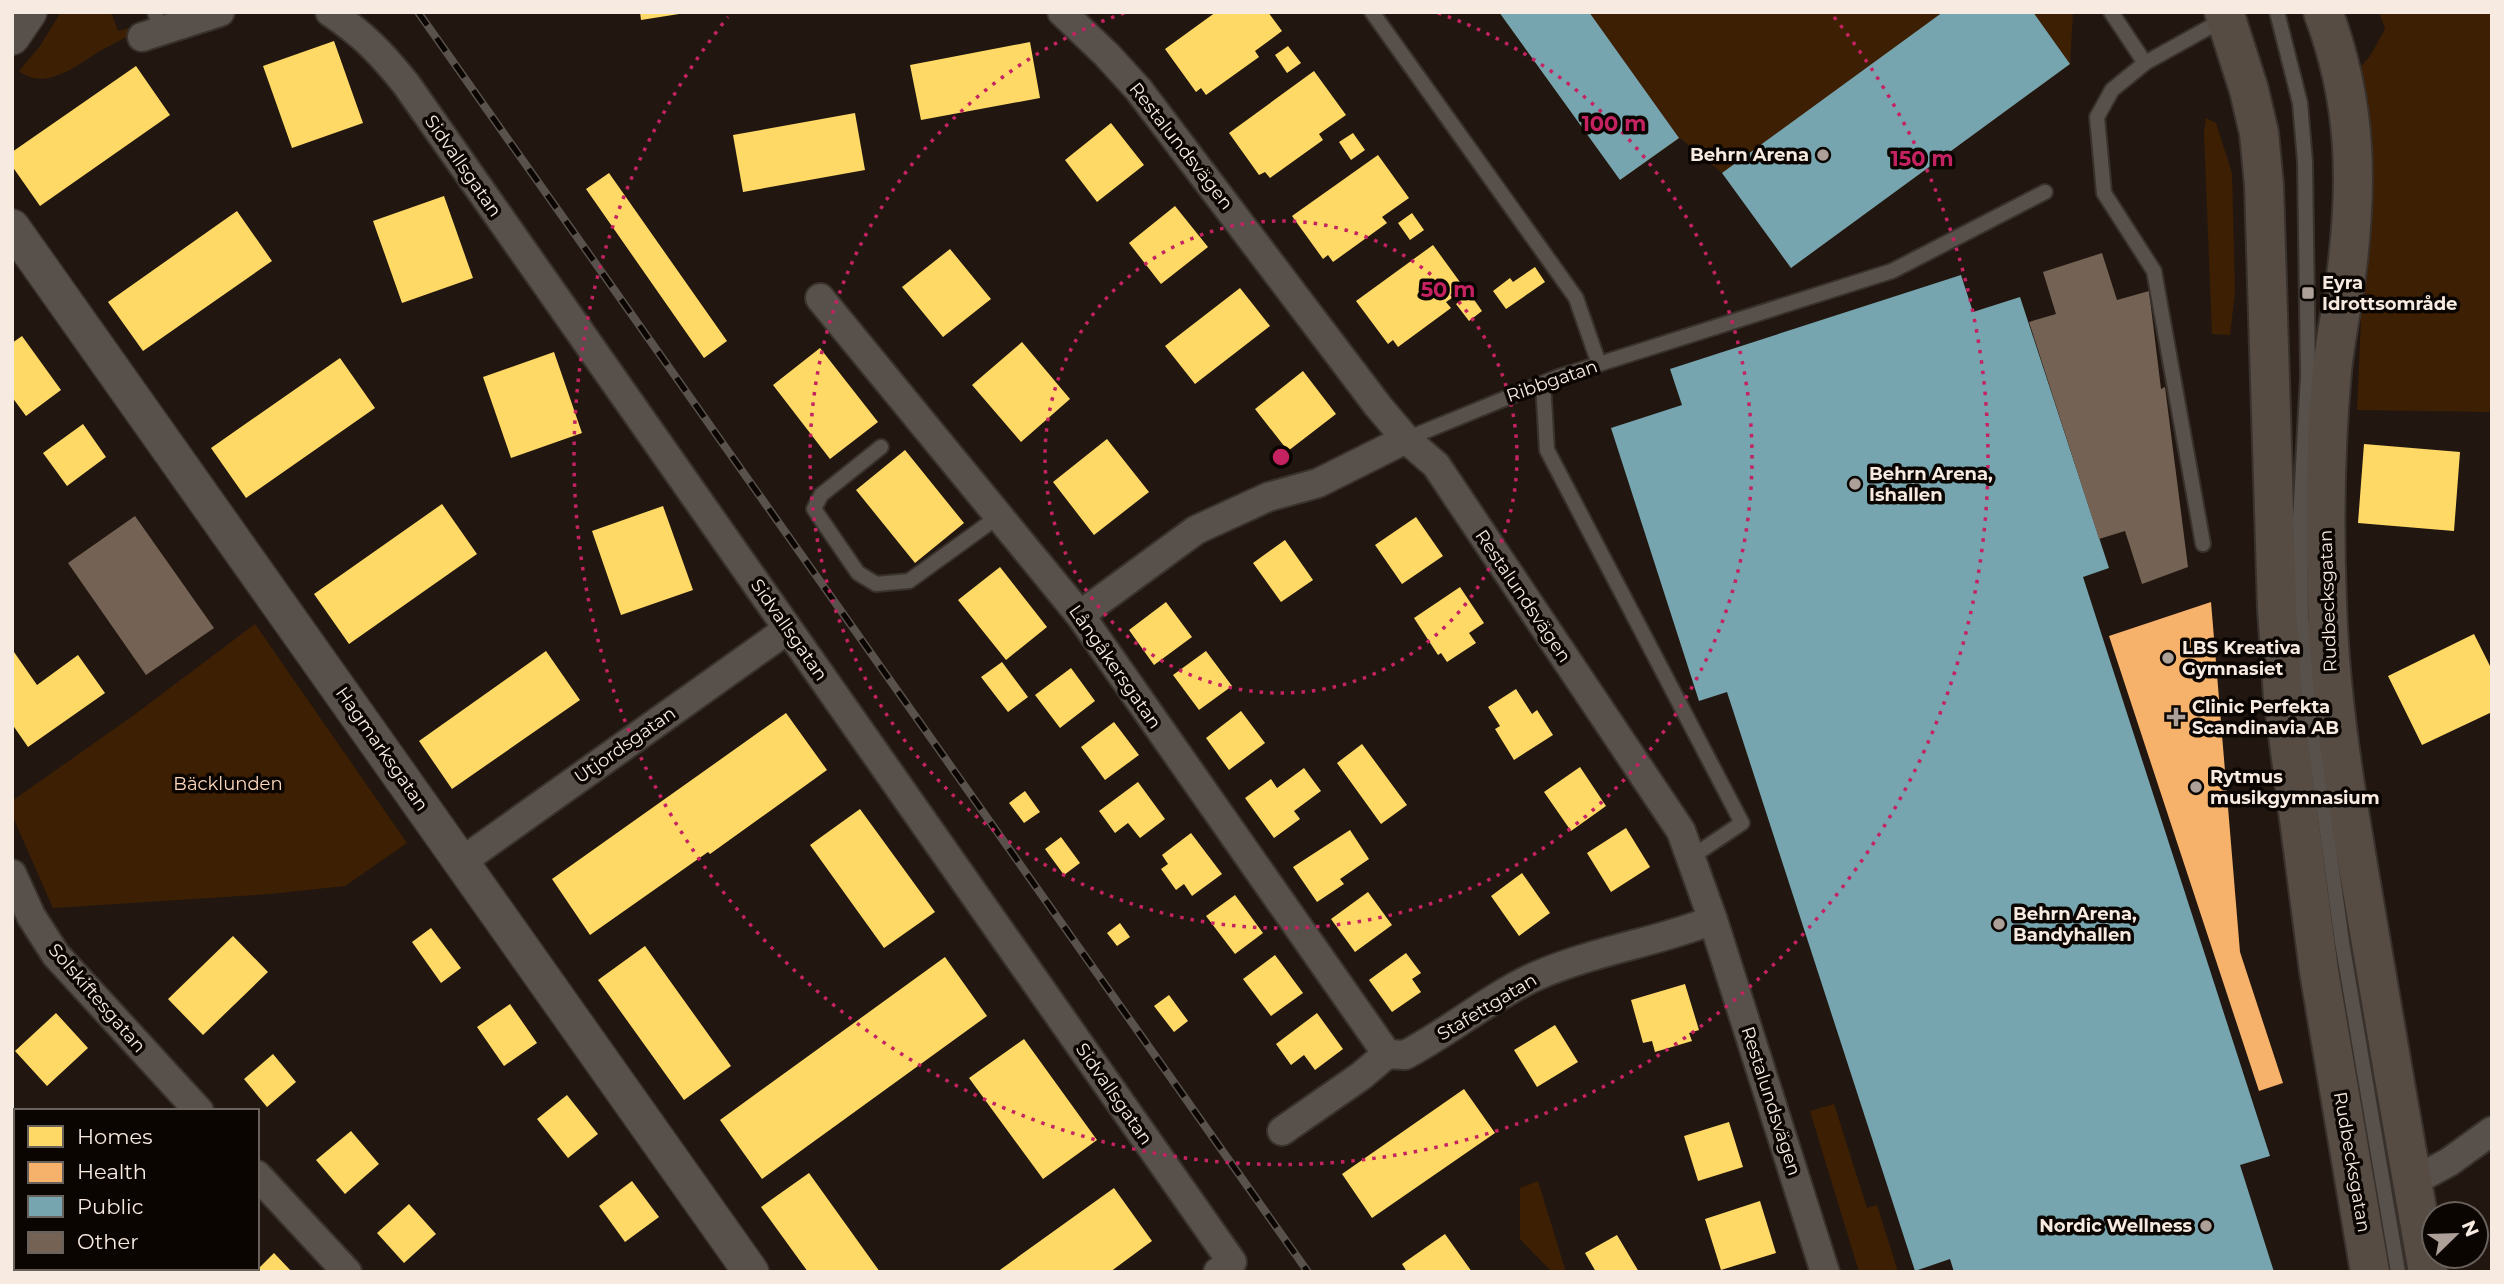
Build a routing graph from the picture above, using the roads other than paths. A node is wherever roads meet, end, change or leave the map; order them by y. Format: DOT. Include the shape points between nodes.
graph roads {
  1 [pos="29,12"];
  2 [pos="220,12"];
  3 [pos="330,12"];
  4 [pos="1062,12"];
  5 [pos="1372,12"];
  6 [pos="2111,12"];
  7 [pos="2277,12"];
  8 [pos="2323,12"];
  9 [pos="2229,14"];
  10 [pos="152,27"];
  11 [pos="12,37"];
  12 [pos="2145,63"];
  13 [pos="2045,192"];
  14 [pos="12,227"];
  15 [pos="820,298"];
  16 [pos="1599,364"];
  17 [pos="1543,383"];
  18 [pos="1406,439"];
  19 [pos="881,447"];
  20 [pos="999,516"];
  21 [pos="2203,544"];
  22 [pos="1080,615"];
  23 [pos="788,629"];
  24 [pos="1690,858"];
  25 [pos="461,862"];
  26 [pos="12,874"];
  27 [pos="22,920"];
  28 [pos="1713,920"];
  29 [pos="1387,1054"];
  30 [pos="197,1109"];
  31 [pos="1282,1131"];
  32 [pos="2492,1131"];
  33 [pos="259,1177"];
  34 [pos="2412,1182"];
  35 [pos="1225,1267"];
  36 [pos="346,1272"];
  37 [pos="751,1272"];
  38 [pos="1825,1272"];
  39 [pos="2370,1272"];
  40 [pos="2398,1272"];
  41 [pos="2427,1272"];
  1 -- 11 [label="street"];
  2 -- 10 [label="street"];
  3 -- 23 [label="street, Sidvallsgatan" via="377,48 406,84"];
  4 -- 18 [label="street, Restalundsvägen" via="1138,89"];
  5 -- 16 [label="lane" via="1576,298"];
  6 -- 12 [label="lane"];
  7 -- 40 [label="lane" via="2300,103 2305,162 2308,376 2300,533 2309,708 2342,942"];
  8 -- 34 [label="main road, Rudbecksgatan" via="2346,82 2354,154 2351,228 2325,454 2332,690"];
  9 -- 12 [label="lane"];
  9 -- 39 [label="main road, Rudbecksgatan" via="2256,122 2264,185 2283,696 2319,971"];
  12 -- 21 [label="lane" via="2112,90 2097,117 2104,192 2154,271"];
  13 -- 16 [label="lane, Ribbgatan" via="1892,271"];
  14 -- 25 [label="street, Hagmarksgatan"];
  15 -- 20 [label="street, Långåkersgatan"];
  16 -- 17 [label="lane, Ribbgatan"];
  17 -- 18 [label="lane, Ribbgatan"];
  17 -- 24 [label="lane" via="1547,450 1742,822"];
  18 -- 22 [label="street, Ribbgatan" via="1318,482 1268,497 1196,530"];
  18 -- 24 [label="street, Restalundsvägen" via="1436,465 1681,831"];
  19 -- 20 [label="lane" via="821,495 814,509 858,573 876,584 909,580"];
  20 -- 22 [label="street, Långåkersgatan"];
  22 -- 29 [label="street, Långåkersgatan"];
  23 -- 25 [label="street, Utjordsgatan"];
  23 -- 35 [label="street, Sidvallsgatan"];
  24 -- 28 [label="street, Restalundsvägen"];
  25 -- 37 [label="street, Hagmarksgatan"];
  26 -- 27 [label="street, Solskiftesgatan"];
  27 -- 30 [label="street, Solskiftesgatan"];
  28 -- 29 [label="street, Stafettgatan" via="1563,965 1532,978 1405,1055"];
  28 -- 38 [label="street, Restalundsvägen"];
  29 -- 31 [label="street, Stafettgatan"];
  32 -- 34 [label="street"];
  33 -- 36 [label="street"];
  34 -- 41 [label="main road, Rudbecksgatan"];
}
